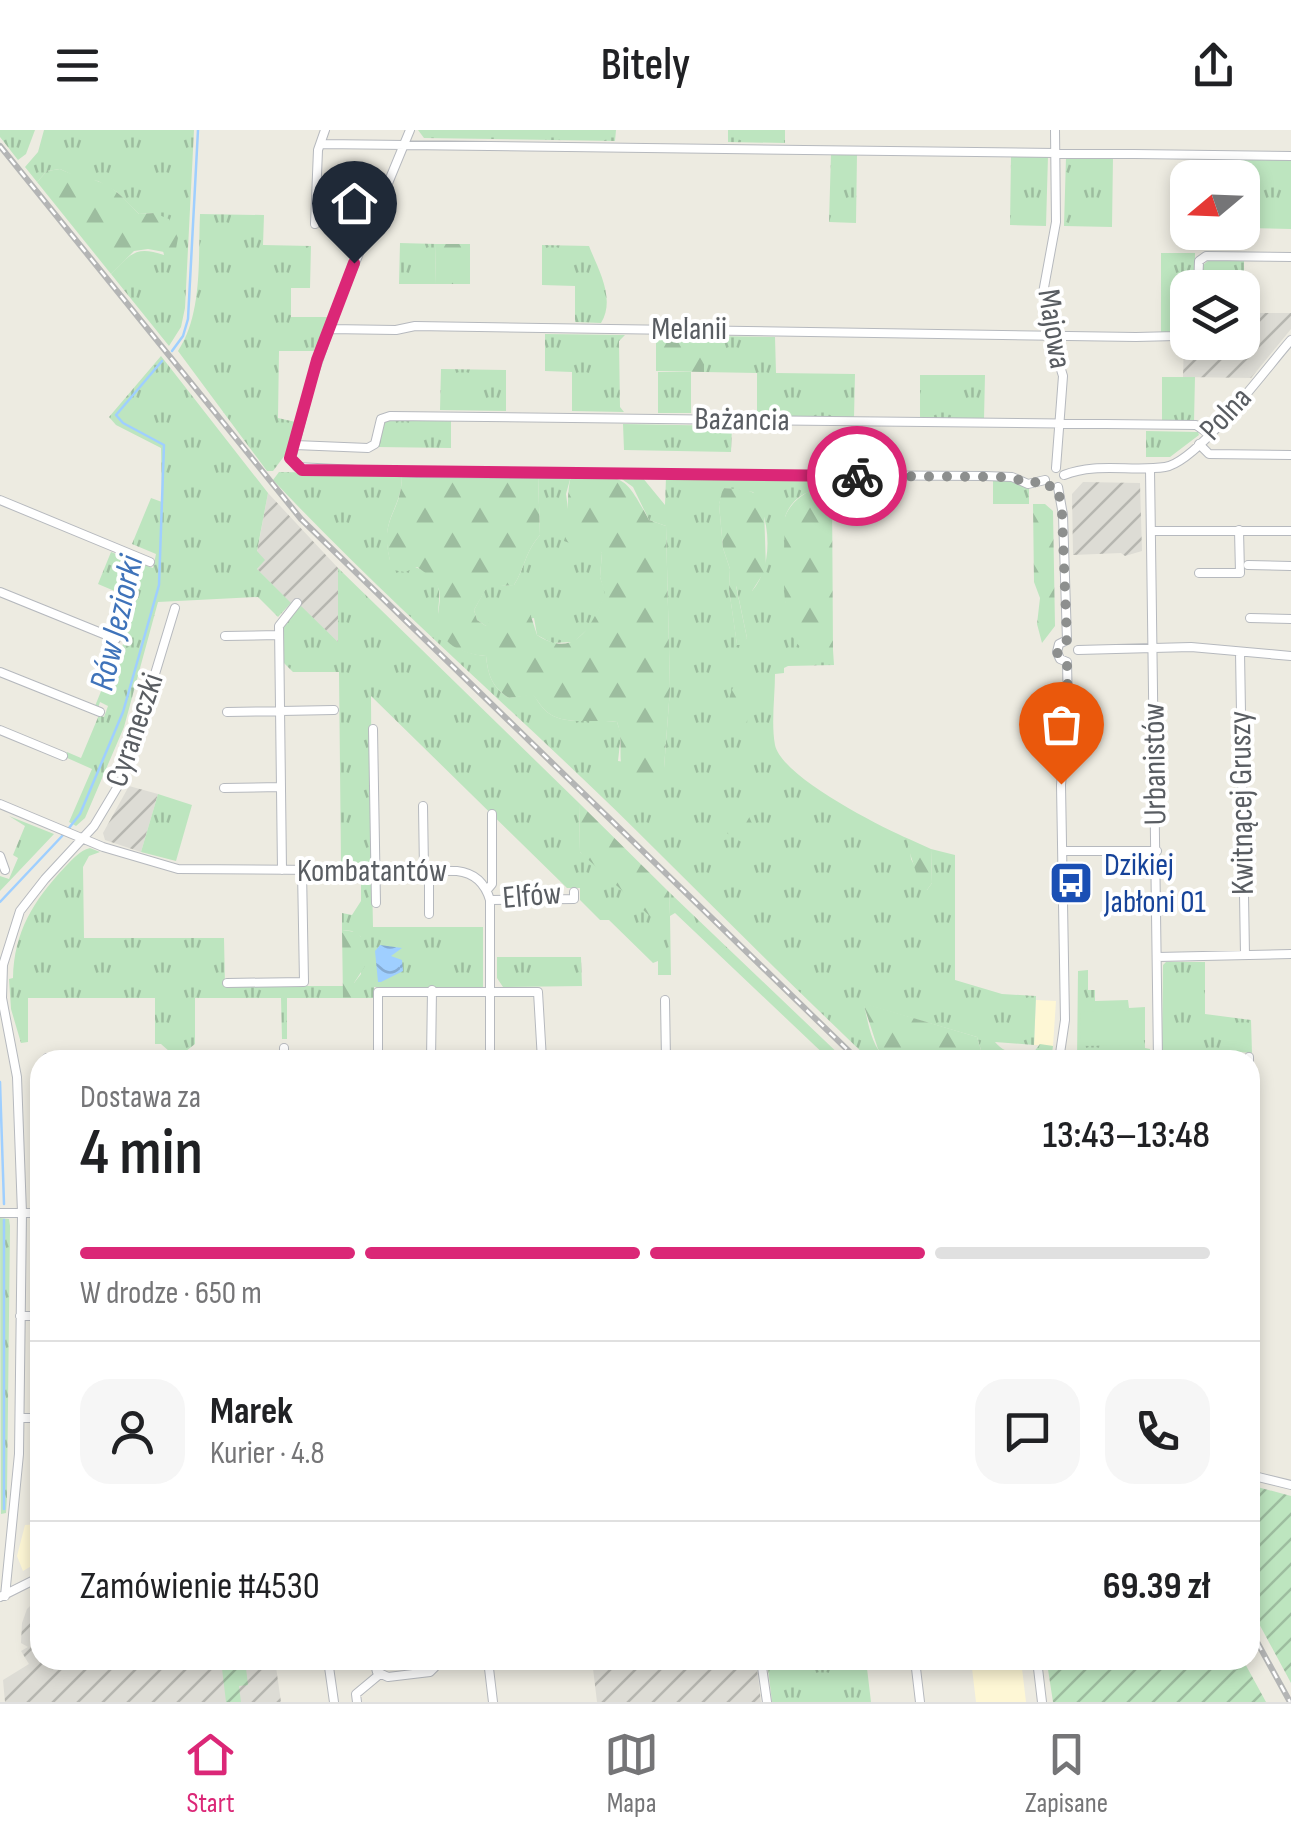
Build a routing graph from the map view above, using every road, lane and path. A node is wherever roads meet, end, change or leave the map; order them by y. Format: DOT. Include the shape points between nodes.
graph roads {
  1 [pos="325,130"];
  2 [pos="410,130"];
  3 [pos="1055,130"];
  4 [pos="322,144"];
  5 [pos="404,144"];
  6 [pos="1054,153"];
  7 [pos="1291,156"];
  8 [pos="315,224"];
  9 [pos="1291,257"];
  10 [pos="1199,270"];
  11 [pos="328,329"];
  12 [pos="1050,334"];
  13 [pos="1170,336"];
  14 [pos="1291,341"];
  15 [pos="1059,422"];
  16 [pos="1209,434"];
  17 [pos="1199,444"];
  18 [pos="294,445"];
  19 [pos="1291,456"];
  20 [pos="1150,468"];
  21 [pos="1060,471"];
  22 [pos="1045,480"];
  23 [pos="1058,487"];
  24 [pos="0,500"];
  25 [pos="1240,530"];
  26 [pos="1151,531"];
  27 [pos="1291,532"];
  28 [pos="150,562"];
  29 [pos="1248,565"];
  30 [pos="1291,566"];
  31 [pos="1199,573"];
  32 [pos="0,592"];
  33 [pos="297,603"];
  34 [pos="175,608"];
  35 [pos="1250,618"];
  36 [pos="1291,618"];
  37 [pos="280,635"];
  38 [pos="225,636"];
  39 [pos="116,640"];
  40 [pos="1067,640"];
  41 [pos="1153,648"];
  42 [pos="1078,650"];
  43 [pos="1240,652"];
  44 [pos="1291,656"];
  45 [pos="1067,662"];
  46 [pos="0,672"];
  47 [pos="334,710"];
  48 [pos="280,711"];
  49 [pos="100,712"];
  50 [pos="227,712"];
  51 [pos="373,729"];
  52 [pos="0,730"];
  53 [pos="63,756"];
  54 [pos="281,787"];
  55 [pos="224,788"];
  56 [pos="0,804"];
  57 [pos="423,806"];
  58 [pos="492,814"];
  59 [pos="84,838"];
  60 [pos="1062,851"];
  61 [pos="1156,851"];
  62 [pos="0,856"];
  63 [pos="5,870"];
  64 [pos="282,870"];
  65 [pos="302,870"];
  66 [pos="375,870"];
  67 [pos="426,870"];
  68 [pos="574,892"];
  69 [pos="488,895"];
  70 [pos="376,903"];
  71 [pos="429,914"];
  72 [pos="1291,954"];
  73 [pos="1244,955"];
  74 [pos="1157,957"];
  75 [pos="228,983"];
  76 [pos="432,990"];
  77 [pos="490,990"];
  78 [pos="665,1000"];
  79 [pos="378,1050"];
  80 [pos="431,1050"];
  81 [pos="490,1050"];
  82 [pos="541,1050"];
  83 [pos="666,1050"];
  84 [pos="1061,1050"];
  85 [pos="1158,1050"];
  86 [pos="0,1213"];
  87 [pos="22,1213"];
  88 [pos="30,1213"];
  89 [pos="20,1316"];
  90 [pos="30,1316"];
  91 [pos="20,1418"];
  92 [pos="30,1418"];
  93 [pos="1260,1477"];
  94 [pos="1291,1486"];
  95 [pos="30,1583"];
  96 [pos="3,1596"];
  97 [pos="329,1670"];
  98 [pos="378,1670"];
  99 [pos="434,1670"];
  100 [pos="443,1670"];
  101 [pos="489,1670"];
  102 [pos="763,1670"];
  103 [pos="916,1670"];
  104 [pos="1038,1670"];
  105 [pos="380,1674"];
  106 [pos="445,1676"];
  107 [pos="334,1702"];
  108 [pos="357,1702"];
  109 [pos="493,1702"];
  110 [pos="766,1702"];
  111 [pos="920,1702"];
  112 [pos="1042,1702"];
  1 -- 4 [label="street"];
  2 -- 5 [label="street"];
  3 -- 6 [label="street, Majowa"];
  4 -- 5 [label="street"];
  4 -- 8 [label="street"];
  5 -- 6 [label="street"];
  5 -- 11 [label="street"];
  6 -- 7 [label="street"];
  6 -- 12 [label="street, Majowa" via="1056,222 1044,293"];
  9 -- 10 [label="street" via="1206,256"];
  11 -- 12 [label="street, Melanii"];
  11 -- 18 [label="street"];
  12 -- 13 [label="street, Melanii"];
  12 -- 15 [label="street, Majowa" via="1063,376"];
  14 -- 16 [label="street, Polna"];
  15 -- 16 [label="street, Bażancia" via="1196,425"];
  15 -- 18 [label="street, Bażancia" via="390,416 381,419 376,444 368,448"];
  15 -- 21 [label="street, Majowa"];
  16 -- 17 [label="street, Polna"];
  17 -- 19 [label="street" via="1210,454"];
  17 -- 20 [label="street, Polna" via="1176,464"];
  18 -- 22 [label="street" via="290,458 302,470"];
  20 -- 21 [label="street"];
  20 -- 26 [label="street, Urbanistów"];
  21 -- 22 [label="street" via="1047,472"];
  21 -- 23 [label="street"];
  22 -- 23 [label="street"];
  23 -- 40 [label="street"];
  24 -- 28 [label="street"];
  25 -- 26 [label="street"];
  25 -- 27 [label="street"];
  25 -- 31 [label="street" via="1240,573"];
  26 -- 41 [label="street, Urbanistów"];
  29 -- 30 [label="street"];
  32 -- 39 [label="street"];
  33 -- 37 [label="street" via="280,622"];
  34 -- 59 [label="street, Cyraneczki" via="124,776"];
  35 -- 36 [label="street"];
  37 -- 38 [label="street"];
  37 -- 48 [label="street"];
  40 -- 42 [label="street"];
  40 -- 45 [label="street" via="1057,652"];
  41 -- 42 [label="street"];
  41 -- 43 [label="street"];
  41 -- 61 [label="street, Urbanistów"];
  42 -- 45 [label="street"];
  43 -- 44 [label="street"];
  43 -- 73 [label="street, Kwitnącej Gruszy"];
  45 -- 60 [label="street"];
  46 -- 49 [label="street"];
  47 -- 48 [label="street"];
  48 -- 50 [label="street"];
  48 -- 54 [label="street"];
  51 -- 66 [label="street"];
  52 -- 53 [label="street"];
  54 -- 55 [label="street"];
  54 -- 64 [label="street"];
  56 -- 59 [label="street, Kombatantów"];
  57 -- 67 [label="street"];
  58 -- 69 [label="street"];
  59 -- 64 [label="street, Kombatantów" via="164,866"];
  59 -- 87 [label="street, Cyraneczki" via="20,911 2,965"];
  60 -- 61 [label="street"];
  60 -- 84 [label="street"];
  61 -- 74 [label="street, Urbanistów"];
  62 -- 63 [label="street"];
  64 -- 65 [label="street, Kombatantów"];
  65 -- 66 [label="street, Kombatantów"];
  65 -- 75 [label="street" via="304,982"];
  66 -- 67 [label="street, Kombatantów"];
  66 -- 70 [label="street"];
  67 -- 69 [label="street, Kombatantów" via="463,871"];
  67 -- 71 [label="street"];
  68 -- 69 [label="street, Elfów" via="574,899"];
  69 -- 77 [label="street, Kombatantów"];
  72 -- 73 [label="street"];
  73 -- 74 [label="street"];
  74 -- 85 [label="street, Urbanistów"];
  76 -- 77 [label="street"];
  76 -- 79 [label="street" via="377,993"];
  76 -- 80 [label="street"];
  77 -- 81 [label="street, Kombatantów"];
  77 -- 82 [label="street" via="538,992"];
  78 -- 83 [label="street"];
  86 -- 87 [label="street"];
  87 -- 88 [label="street"];
  87 -- 89 [label="street, Cyraneczki"];
  89 -- 90 [label="street"];
  89 -- 91 [label="street, Cyraneczki"];
  91 -- 92 [label="street"];
  91 -- 96 [label="street, Cyraneczki"];
  93 -- 94 [label="street"];
  95 -- 96 [label="street"];
  97 -- 107 [label="street"];
  98 -- 105 [label="street"];
  99 -- 105 [label="street"];
  100 -- 106 [label="street"];
  101 -- 109 [label="street"];
  102 -- 110 [label="street"];
  103 -- 111 [label="street"];
  104 -- 112 [label="street"];
  105 -- 108 [label="street" via="356,1694"];
}
